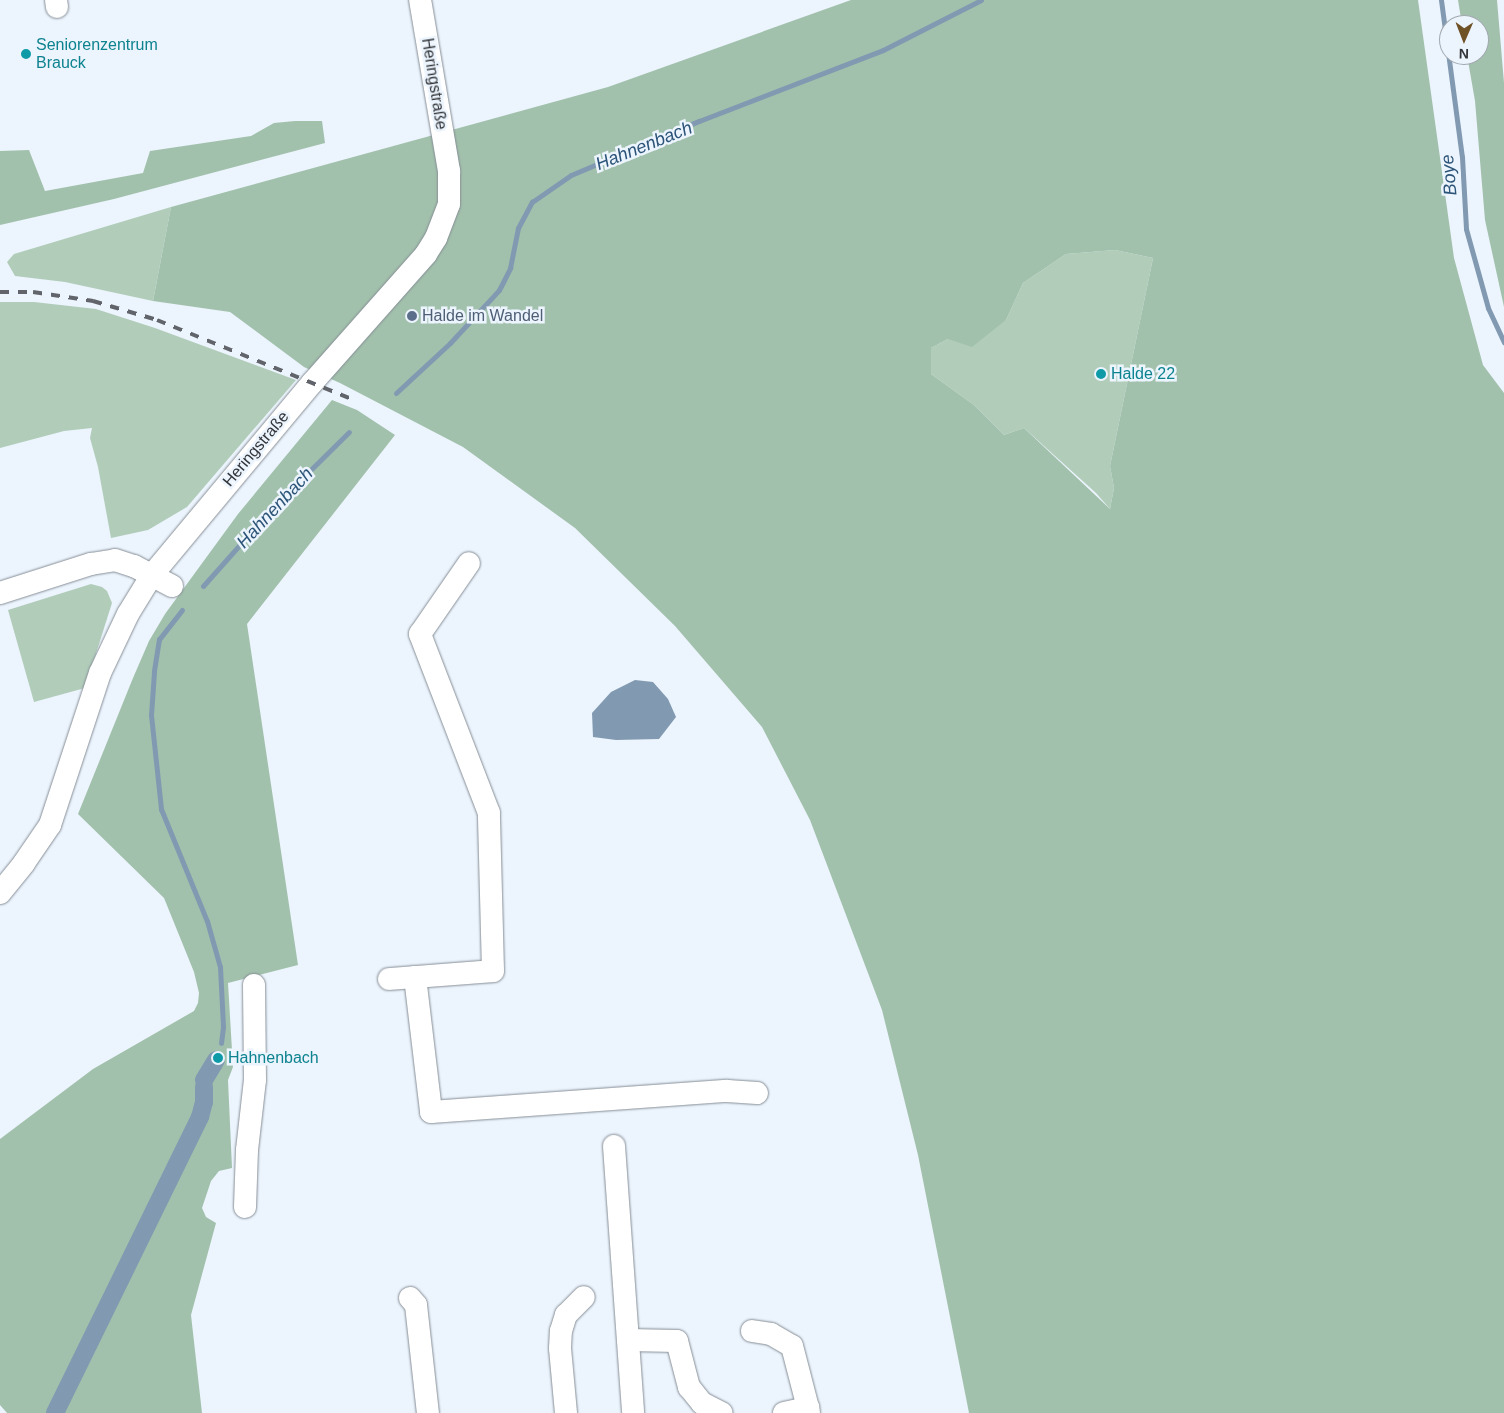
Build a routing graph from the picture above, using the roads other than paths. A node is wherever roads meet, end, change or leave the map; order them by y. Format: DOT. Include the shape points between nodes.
graph roads {
  1 [pos="420,0"];
  2 [pos="470,563"];
  3 [pos="152,574"];
  4 [pos="172,586"];
  5 [pos="0,593"];
  6 [pos="0,893"];
  7 [pos="416,977"];
  8 [pos="389,979"];
  9 [pos="254,985"];
  10 [pos="757,1093"];
  11 [pos="614,1146"];
  12 [pos="245,1207"];
  13 [pos="584,1296"];
  14 [pos="410,1298"];
  15 [pos="752,1331"];
  16 [pos="628,1340"];
  17 [pos="808,1410"];
  18 [pos="428,1413"];
  19 [pos="566,1413"];
  20 [pos="633,1413"];
  21 [pos="722,1413"];
  22 [pos="784,1413"];
  1 -- 3 [label="street, Heringstraße" via="449,171 449,204 436,238 420,261 312,383"];
  2 -- 7 [label="street" via="420,634 489,814 493,970"];
  3 -- 4 [label="street"];
  3 -- 5 [label="street" via="115,560 91,564"];
  3 -- 6 [label="street, Heringstraße" via="128,614 100,673 50,825"];
  7 -- 8 [label="street"];
  7 -- 10 [label="street" via="431,1112 727,1091"];
  9 -- 12 [label="street" via="255,1080"];
  11 -- 16 [label="street"];
  13 -- 19 [label="street" via="566,1314 561,1331"];
  14 -- 18 [label="street" via="416,1305"];
  15 -- 17 [label="street" via="771,1334 792,1346"];
  16 -- 20 [label="street"];
  16 -- 21 [label="street" via="677,1341 689,1387 702,1403"];
  17 -- 22 [label="street"];
}
